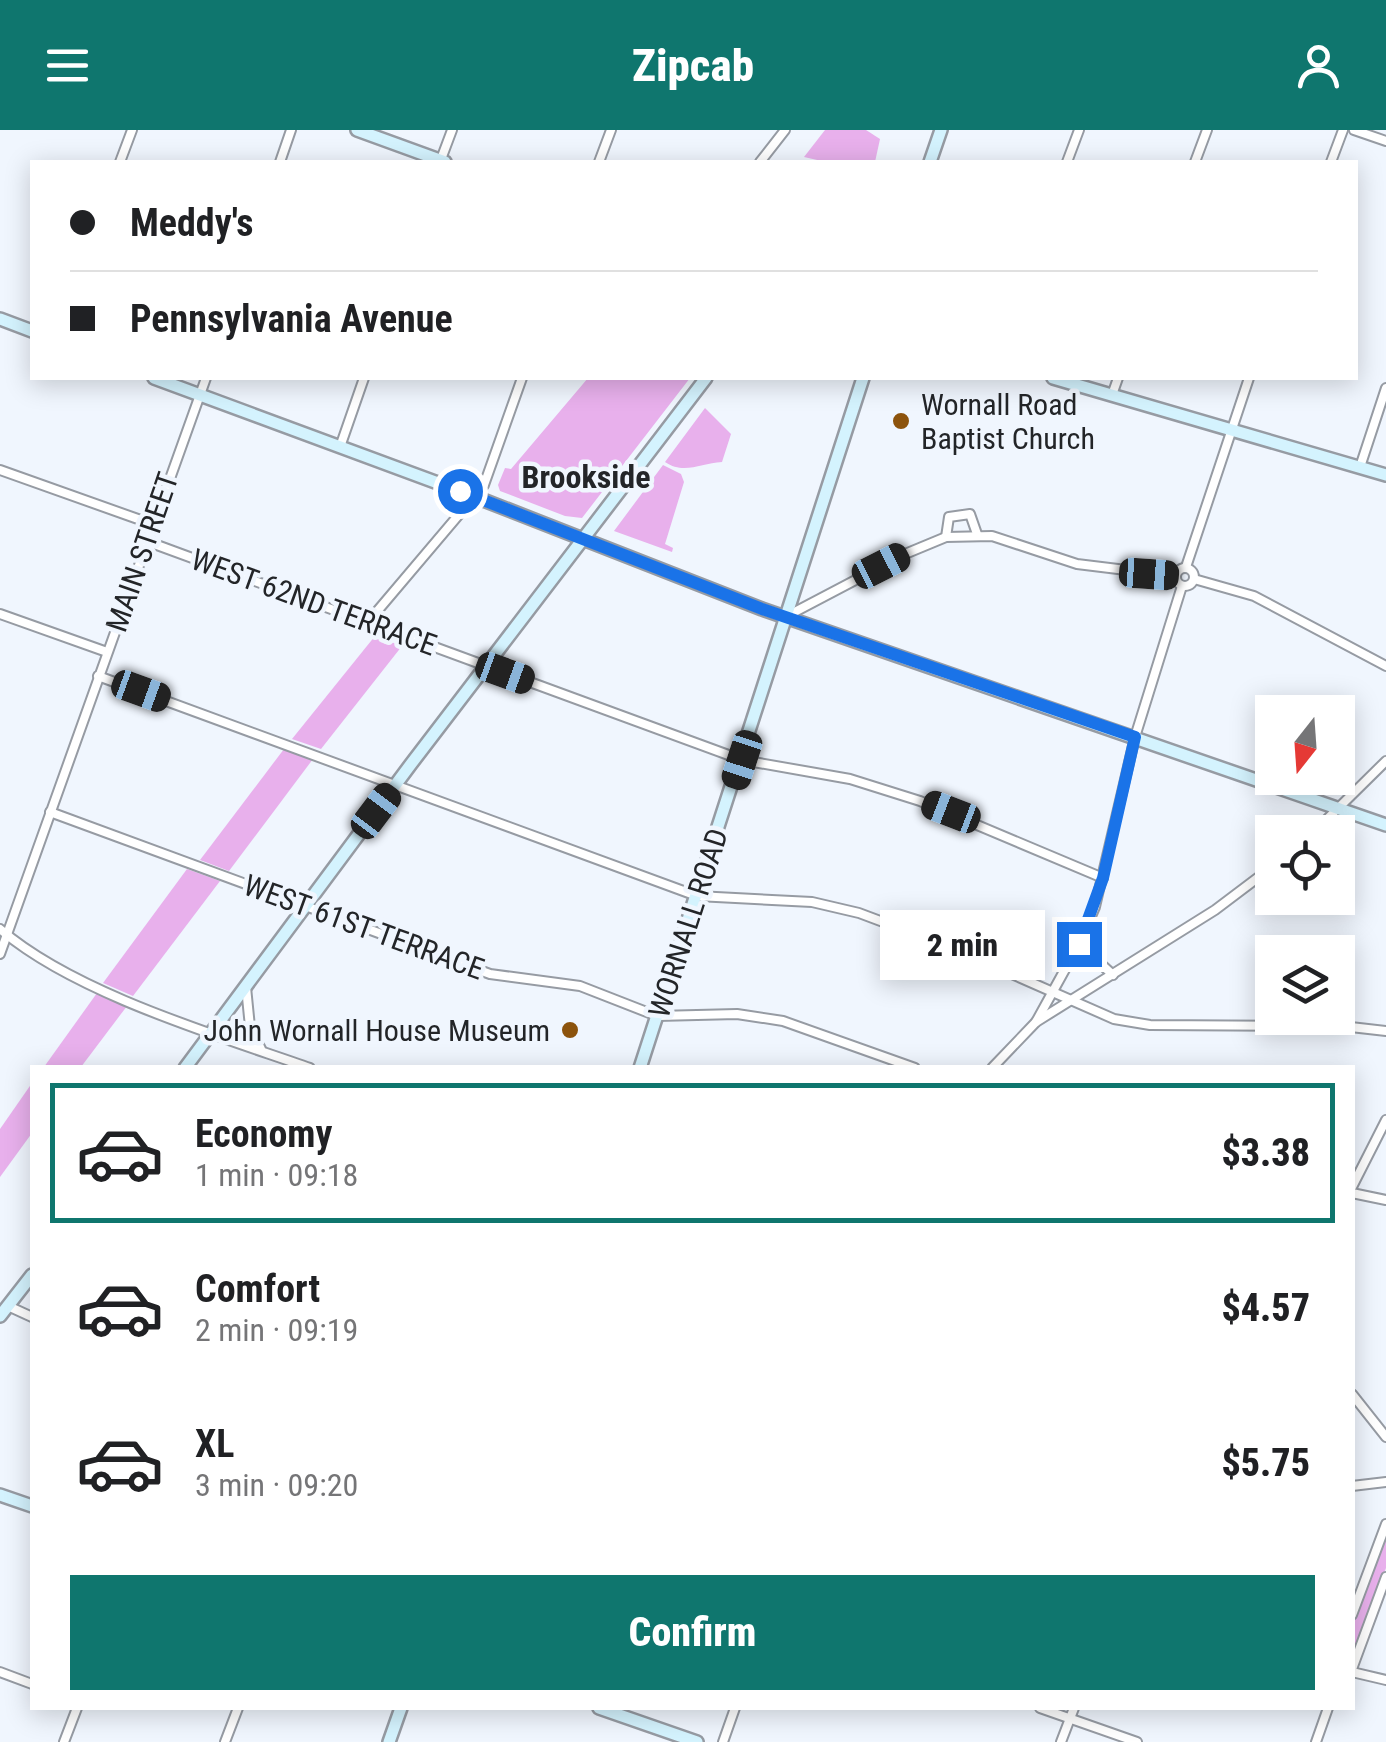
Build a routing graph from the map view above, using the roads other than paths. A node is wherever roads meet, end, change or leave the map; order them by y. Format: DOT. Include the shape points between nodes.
graph roads {
  1 [pos="132,130"];
  2 [pos="290,130"];
  3 [pos="357,130"];
  4 [pos="452,130"];
  5 [pos="611,130"];
  6 [pos="785,130"];
  7 [pos="940,130"];
  8 [pos="1079,130"];
  9 [pos="1206,130"];
  10 [pos="1343,130"];
  11 [pos="1354,130"];
  12 [pos="1386,141"];
  13 [pos="121,160"];
  14 [pos="281,160"];
  15 [pos="437,160"];
  16 [pos="443,160"];
  17 [pos="600,160"];
  18 [pos="762,160"];
  19 [pos="931,160"];
  20 [pos="1068,160"];
  21 [pos="1196,160"];
  22 [pos="1332,160"];
  23 [pos="0,319"];
  24 [pos="30,330"];
  25 [pos="159,380"];
  26 [pos="205,380"];
  27 [pos="363,380"];
  28 [pos="521,380"];
  29 [pos="704,380"];
  30 [pos="862,380"];
  31 [pos="1060,380"];
  32 [pos="1117,380"];
  33 [pos="1249,380"];
  34 [pos="1386,388"];
  35 [pos="1112,394"];
  36 [pos="200,395"];
  37 [pos="1231,429"];
  38 [pos="340,447"];
  39 [pos="1360,467"];
  40 [pos="0,470"];
  41 [pos="1386,475"];
  42 [pos="473,496"];
  43 [pos="152,524"];
  44 [pos="977,534"];
  45 [pos="946,537"];
  46 [pos="583,539"];
  47 [pos="146,541"];
  48 [pos="1186,568"];
  49 [pos="1176,576"];
  50 [pos="1194,579"];
  51 [pos="1182,586"];
  52 [pos="0,614"];
  53 [pos="787,616"];
  54 [pos="368,622"];
  55 [pos="107,652"];
  56 [pos="1386,666"];
  57 [pos="487,667"];
  58 [pos="98,676"];
  59 [pos="1135,737"];
  60 [pos="742,760"];
  61 [pos="1386,761"];
  62 [pos="395,784"];
  63 [pos="1340,808"];
  64 [pos="50,812"];
  65 [pos="1332,815"];
  66 [pos="1386,825"];
  67 [pos="1103,878"];
  68 [pos="1255,880"];
  69 [pos="697,896"];
  70 [pos="304,906"];
  71 [pos="3,932"];
  72 [pos="1079,944"];
  73 [pos="0,954"];
  74 [pos="1112,976"];
  75 [pos="246,985"];
  76 [pos="1054,993"];
  77 [pos="1072,1001"];
  78 [pos="658,1016"];
  79 [pos="1036,1022"];
  80 [pos="1386,1031"];
  81 [pos="211,1032"];
  82 [pos="264,1051"];
  83 [pos="187,1065"];
  84 [pos="273,1065"];
  85 [pos="302,1065"];
  86 [pos="641,1065"];
  87 [pos="907,1065"];
  88 [pos="995,1065"];
  89 [pos="1386,1120"];
  90 [pos="1355,1184"];
  91 [pos="1355,1191"];
  92 [pos="1386,1200"];
  93 [pos="30,1278"];
  94 [pos="4,1311"];
  95 [pos="30,1317"];
  96 [pos="1355,1398"];
  97 [pos="1386,1437"];
  98 [pos="1386,1482"];
  99 [pos="1355,1486"];
  100 [pos="0,1495"];
  101 [pos="30,1505"];
  102 [pos="1386,1524"];
  103 [pos="1386,1577"];
  104 [pos="1355,1607"];
  105 [pos="1355,1662"];
  106 [pos="1355,1671"];
  107 [pos="0,1672"];
  108 [pos="1386,1680"];
  109 [pos="30,1683"];
  110 [pos="76,1710"];
  111 [pos="237,1710"];
  112 [pos="400,1710"];
  113 [pos="606,1710"];
  114 [pos="734,1710"];
  115 [pos="1046,1710"];
  116 [pos="1073,1710"];
  117 [pos="1327,1710"];
  118 [pos="1070,1718"];
  119 [pos="64,1742"];
  120 [pos="226,1742"];
  121 [pos="389,1742"];
  122 [pos="697,1742"];
  123 [pos="723,1742"];
  124 [pos="1061,1742"];
  125 [pos="1137,1742"];
  126 [pos="1316,1742"];
  1 -- 13 [label="street"];
  2 -- 14 [label="street"];
  3 -- 15 [label="main road"];
  4 -- 16 [label="street"];
  5 -- 17 [label="street"];
  6 -- 18 [label="street"];
  7 -- 19 [label="main road"];
  8 -- 20 [label="street"];
  9 -- 21 [label="street"];
  10 -- 22 [label="street"];
  11 -- 12 [label="street"];
  23 -- 24 [label="main road"];
  25 -- 36 [label="main road"];
  26 -- 36 [label="street, MAIN STREET"];
  27 -- 38 [label="street"];
  28 -- 42 [label="street" via="485,483"];
  29 -- 46 [label="main road"];
  30 -- 53 [label="main road, WORNALL ROAD"];
  31 -- 35 [label="main road"];
  32 -- 35 [label="street"];
  33 -- 37 [label="street"];
  34 -- 39 [label="street"];
  35 -- 37 [label="main road"];
  36 -- 38 [label="main road"];
  36 -- 43 [label="street, MAIN STREET"];
  37 -- 39 [label="main road"];
  37 -- 48 [label="street"];
  38 -- 42 [label="main road"];
  39 -- 41 [label="main road"];
  40 -- 43 [label="street"];
  42 -- 46 [label="main road"];
  42 -- 54 [label="street"];
  43 -- 47 [label="street, MAIN STREET"];
  44 -- 45 [label="street"];
  44 -- 45 [label="street" via="970,514 958,513 949,517"];
  44 -- 49 [label="street" via="1077,564"];
  45 -- 53 [label="street"];
  46 -- 53 [label="main road"];
  46 -- 57 [label="main road"];
  47 -- 54 [label="street, WEST 62ND TERRACE"];
  47 -- 55 [label="street, MAIN STREET"];
  48 -- 49 [label="street"];
  48 -- 50 [label="street"];
  49 -- 51 [label="street"];
  50 -- 51 [label="street"];
  50 -- 56 [label="street" via="1254,596"];
  51 -- 59 [label="street"];
  52 -- 55 [label="street"];
  53 -- 59 [label="main road"];
  53 -- 60 [label="main road, WORNALL ROAD"];
  54 -- 57 [label="street, WEST 62ND TERRACE"];
  55 -- 58 [label="street, MAIN STREET"];
  57 -- 60 [label="street, WEST 62ND TERRACE"];
  57 -- 62 [label="main road"];
  58 -- 62 [label="street"];
  58 -- 64 [label="street, MAIN STREET"];
  59 -- 63 [label="main road"];
  59 -- 67 [label="street"];
  60 -- 67 [label="street, WEST 62ND TERRACE" via="886,789"];
  60 -- 69 [label="main road, WORNALL ROAD"];
  61 -- 63 [label="street"];
  62 -- 69 [label="street"];
  62 -- 70 [label="main road"];
  63 -- 65 [label="street"];
  63 -- 66 [label="main road"];
  64 -- 70 [label="street, WEST 61ST TERRACE"];
  64 -- 71 [label="street, MAIN STREET"];
  67 -- 72 [label="street"];
  68 -- 74 [label="street"];
  69 -- 76 [label="street" via="836,907"];
  69 -- 78 [label="main road, WORNALL ROAD"];
  70 -- 75 [label="main road"];
  70 -- 78 [label="street, WEST 61ST TERRACE" via="490,974 580,986"];
  71 -- 73 [label="street, MAIN STREET"];
  71 -- 81 [label="street" via="113,995"];
  72 -- 74 [label="street"];
  72 -- 76 [label="street"];
  74 -- 77 [label="street"];
  75 -- 81 [label="main road"];
  75 -- 82 [label="street" via="250,1026"];
  76 -- 77 [label="street"];
  76 -- 79 [label="street"];
  77 -- 79 [label="street"];
  77 -- 80 [label="street" via="1150,1025"];
  78 -- 86 [label="main road, WORNALL ROAD"];
  78 -- 87 [label="street, WEST 61ST TERRACE" via="783,1020"];
  79 -- 88 [label="street"];
  81 -- 82 [label="street"];
  81 -- 83 [label="main road"];
  82 -- 84 [label="street"];
  82 -- 85 [label="street"];
  89 -- 90 [label="street"];
  91 -- 92 [label="street"];
  93 -- 94 [label="main road"];
  94 -- 95 [label="street"];
  96 -- 97 [label="street"];
  98 -- 99 [label="street"];
  100 -- 101 [label="main road"];
  102 -- 104 [label="street"];
  103 -- 105 [label="street"];
  106 -- 108 [label="street"];
  107 -- 109 [label="street"];
  110 -- 119 [label="street"];
  111 -- 120 [label="street"];
  112 -- 121 [label="main road"];
  113 -- 122 [label="main road"];
  114 -- 123 [label="street"];
  115 -- 118 [label="street"];
  116 -- 118 [label="street"];
  117 -- 126 [label="street"];
  118 -- 124 [label="street"];
  118 -- 125 [label="street"];
}
